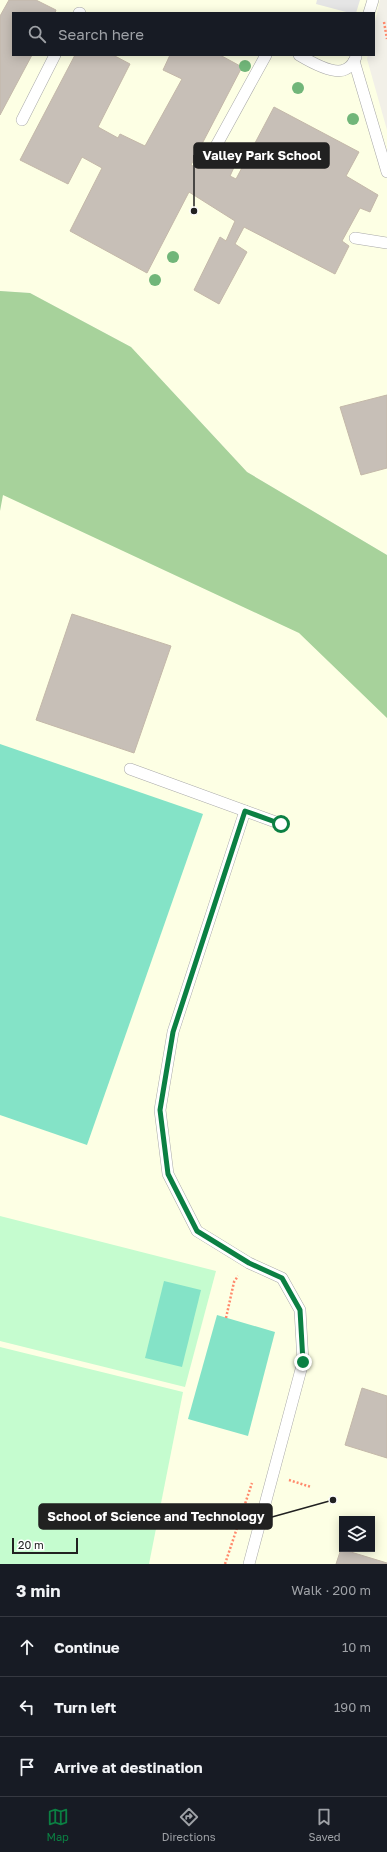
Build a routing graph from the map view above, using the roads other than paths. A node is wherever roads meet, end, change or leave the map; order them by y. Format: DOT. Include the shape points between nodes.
graph roads {
  1 [pos="373,0"];
  2 [pos="369,12"];
  3 [pos="54,56"];
  4 [pos="265,56"];
  5 [pos="301,56"];
  6 [pos="356,58"];
  7 [pos="22,120"];
  8 [pos="216,146"];
  9 [pos="387,172"];
  10 [pos="355,238"];
  11 [pos="387,243"];
  12 [pos="130,769"];
  13 [pos="245,811"];
  14 [pos="281,824"];
  15 [pos="248,1564"];
  1 -- 2 [label="lane"];
  3 -- 7 [label="lane"];
  4 -- 8 [label="lane"];
  5 -- 6 [label="lane" via="317,65 339,71 346,69"];
  6 -- 9 [label="lane"];
  10 -- 11 [label="lane"];
  12 -- 13 [label="lane"];
  13 -- 14 [label="lane"];
  13 -- 15 [label="lane" via="173,1032 160,1110 168,1174 197,1231 246,1261 282,1278 300,1310 303,1362"];
}
